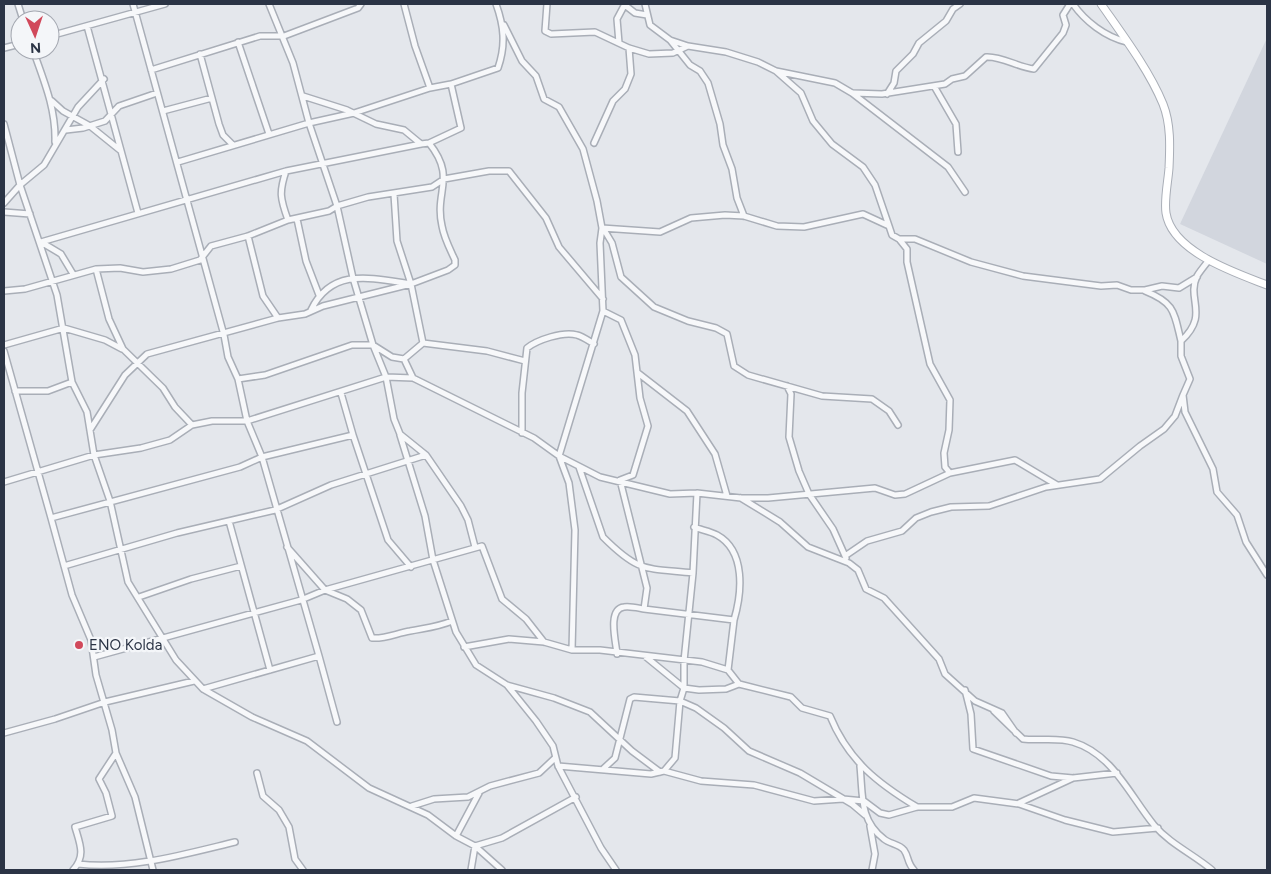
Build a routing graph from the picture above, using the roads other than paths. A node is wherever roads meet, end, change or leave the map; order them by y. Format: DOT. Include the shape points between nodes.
graph roads {
  1 [pos="133,4"];
  2 [pos="165,4"];
  3 [pos="269,4"];
  4 [pos="361,4"];
  5 [pos="404,4"];
  6 [pos="496,4"];
  7 [pos="547,4"];
  8 [pos="645,4"];
  9 [pos="960,4"];
  10 [pos="1072,4"];
  11 [pos="1101,4"];
  12 [pos="625,5"];
  13 [pos="136,12"];
  14 [pos="647,15"];
  15 [pos="504,25"];
  16 [pos="87,26"];
  17 [pos="60,33"];
  18 [pos="284,36"];
  19 [pos="670,40"];
  20 [pos="238,42"];
  21 [pos="618,42"];
  22 [pos="1127,42"];
  23 [pos="688,46"];
  24 [pos="629,48"];
  25 [pos="679,50"];
  26 [pos="200,54"];
  27 [pos="37,60"];
  28 [pos="151,70"];
  29 [pos="776,71"];
  30 [pos="104,79"];
  31 [pos="451,84"];
  32 [pos="934,86"];
  33 [pos="430,88"];
  34 [pos="157,93"];
  35 [pos="852,93"];
  36 [pos="887,94"];
  37 [pos="303,96"];
  38 [pos="212,98"];
  39 [pos="52,101"];
  40 [pos="163,111"];
  41 [pos="354,113"];
  42 [pos="73,116"];
  43 [pos="110,116"];
  44 [pos="309,123"];
  45 [pos="4,124"];
  46 [pos="90,126"];
  47 [pos="66,130"];
  48 [pos="269,134"];
  49 [pos="594,142"];
  50 [pos="56,143"];
  51 [pos="429,143"];
  52 [pos="421,144"];
  53 [pos="233,145"];
  54 [pos="122,152"];
  55 [pos="958,152"];
  56 [pos="178,162"];
  57 [pos="323,164"];
  58 [pos="286,170"];
  59 [pos="444,180"];
  60 [pos="20,185"];
  61 [pos="965,192"];
  62 [pos="394,194"];
  63 [pos="187,200"];
  64 [pos="4,203"];
  65 [pos="337,206"];
  66 [pos="4,212"];
  67 [pos="138,213"];
  68 [pos="30,214"];
  69 [pos="744,216"];
  70 [pos="297,219"];
  71 [pos="288,220"];
  72 [pos="889,226"];
  73 [pos="602,228"];
  74 [pos="248,236"];
  75 [pos="899,239"];
  76 [pos="40,242"];
  77 [pos="202,255"];
  78 [pos="1209,260"];
  79 [pos="96,269"];
  80 [pos="73,274"];
  81 [pos="1197,277"];
  82 [pos="353,278"];
  83 [pos="53,283"];
  84 [pos="411,284"];
  85 [pos="1267,285"];
  86 [pos="1145,290"];
  87 [pos="4,291"];
  88 [pos="319,295"];
  89 [pos="360,297"];
  90 [pos="603,299"];
  91 [pos="311,311"];
  92 [pos="603,311"];
  93 [pos="278,318"];
  94 [pos="64,328"];
  95 [pos="224,335"];
  96 [pos="1181,341"];
  97 [pos="423,343"];
  98 [pos="594,344"];
  99 [pos="4,345"];
  100 [pos="373,345"];
  101 [pos="123,349"];
  102 [pos="4,351"];
  103 [pos="404,359"];
  104 [pos="525,361"];
  105 [pos="136,363"];
  106 [pos="638,373"];
  107 [pos="386,377"];
  108 [pos="413,378"];
  109 [pos="238,379"];
  110 [pos="72,382"];
  111 [pos="787,386"];
  112 [pos="15,392"];
  113 [pos="341,393"];
  114 [pos="1184,395"];
  115 [pos="247,421"];
  116 [pos="192,425"];
  117 [pos="898,425"];
  118 [pos="90,430"];
  119 [pos="522,433"];
  120 [pos="400,434"];
  121 [pos="353,435"];
  122 [pos="94,455"];
  123 [pos="426,455"];
  124 [pos="559,456"];
  125 [pos="262,457"];
  126 [pos="408,459"];
  127 [pos="579,467"];
  128 [pos="37,472"];
  129 [pos="364,473"];
  130 [pos="950,473"];
  131 [pos="620,480"];
  132 [pos="4,482"];
  133 [pos="1057,485"];
  134 [pos="696,494"];
  135 [pos="809,494"];
  136 [pos="728,496"];
  137 [pos="741,498"];
  138 [pos="110,501"];
  139 [pos="275,510"];
  140 [pos="51,518"];
  141 [pos="229,521"];
  142 [pos="694,527"];
  143 [pos="286,546"];
  144 [pos="475,547"];
  145 [pos="123,549"];
  146 [pos="845,556"];
  147 [pos="433,560"];
  148 [pos="849,563"];
  149 [pos="64,566"];
  150 [pos="241,566"];
  151 [pos="411,567"];
  152 [pos="642,568"];
  153 [pos="693,573"];
  154 [pos="1267,575"];
  155 [pos="325,590"];
  156 [pos="139,598"];
  157 [pos="301,600"];
  158 [pos="644,609"];
  159 [pos="254,612"];
  160 [pos="689,614"];
  161 [pos="734,620"];
  162 [pos="452,621"];
  163 [pos="162,637"];
  164 [pos="544,642"];
  165 [pos="464,647"];
  166 [pos="572,650"];
  167 [pos="617,654"];
  168 [pos="319,656"];
  169 [pos="644,656"];
  170 [pos="94,657"];
  171 [pos="684,661"];
  172 [pos="270,670"];
  173 [pos="728,670"];
  174 [pos="194,681"];
  175 [pos="738,684"];
  176 [pos="507,685"];
  177 [pos="684,688"];
  178 [pos="203,689"];
  179 [pos="965,689"];
  180 [pos="680,701"];
  181 [pos="105,702"];
  182 [pos="337,722"];
  183 [pos="4,733"];
  184 [pos="619,737"];
  185 [pos="116,754"];
  186 [pos="555,758"];
  187 [pos="558,766"];
  188 [pos="860,766"];
  189 [pos="603,769"];
  190 [pos="662,772"];
  191 [pos="256,773"];
  192 [pos="1117,773"];
  193 [pos="1073,778"];
  194 [pos="479,792"];
  195 [pos="576,797"];
  196 [pos="843,799"];
  197 [pos="864,801"];
  198 [pos="1019,804"];
  199 [pos="412,806"];
  200 [pos="917,807"];
  201 [pos="865,815"];
  202 [pos="870,826"];
  203 [pos="1158,828"];
  204 [pos="456,836"];
  205 [pos="235,842"];
  206 [pos="475,846"];
  207 [pos="149,860"];
  208 [pos="78,864"];
  209 [pos="73,870"];
  210 [pos="153,870"];
  211 [pos="303,870"];
  212 [pos="471,870"];
  213 [pos="502,870"];
  214 [pos="616,870"];
  215 [pos="872,870"];
  216 [pos="914,870"];
  217 [pos="1212,870"];
  1 -- 13 [label="street"];
  2 -- 13 [label="street"];
  3 -- 18 [label="street"];
  4 -- 18 [label="street" via="358,8"];
  5 -- 33 [label="street"];
  6 -- 15 [label="street"];
  7 -- 21 [label="street" via="545,31 551,34 595,32"];
  8 -- 14 [label="street"];
  9 -- 36 [label="street" via="946,21 919,43 914,54 896,71 894,83"];
  10 -- 22 [label="street" via="1082,17 1116,39"];
  10 -- 32 [label="street" via="1063,15 1064,33 1034,69 1020,68 994,56 986,56 965,76"];
  11 -- 22 [label="main road"];
  12 -- 14 [label="street" via="635,13"];
  12 -- 21 [label="street" via="617,19"];
  13 -- 16 [label="street"];
  13 -- 28 [label="street"];
  14 -- 19 [label="street" via="650,25"];
  15 -- 31 [label="street" via="498,68"];
  15 -- 73 [label="street" via="522,61 536,76 544,99 559,107 583,149"];
  16 -- 17 [label="street"];
  16 -- 30 [label="street"];
  18 -- 20 [label="street" via="260,36"];
  18 -- 37 [label="street"];
  19 -- 23 [label="street"];
  19 -- 25 [label="street"];
  20 -- 26 [label="street"];
  20 -- 48 [label="street"];
  21 -- 24 [label="street"];
  22 -- 78 [label="main road" via="1163,104 1170,140 1166,213 1171,229 1182,242"];
  23 -- 25 [label="street"];
  23 -- 29 [label="street" via="726,52"];
  24 -- 25 [label="street" via="649,54"];
  24 -- 49 [label="street" via="631,74"];
  25 -- 69 [label="street" via="708,84"];
  26 -- 28 [label="street"];
  26 -- 38 [label="street"];
  27 -- 39 [label="street"];
  28 -- 34 [label="street"];
  29 -- 35 [label="street" via="835,83"];
  29 -- 72 [label="street" via="801,92 813,121 832,144 863,167 875,185"];
  30 -- 42 [label="street"];
  30 -- 43 [label="street"];
  31 -- 33 [label="street"];
  31 -- 51 [label="street" via="461,128"];
  32 -- 36 [label="street"];
  32 -- 55 [label="street" via="956,124"];
  33 -- 41 [label="street"];
  34 -- 40 [label="street"];
  34 -- 43 [label="street" via="119,106"];
  35 -- 36 [label="street"];
  35 -- 61 [label="street" via="948,167"];
  37 -- 41 [label="street"];
  37 -- 44 [label="street"];
  38 -- 40 [label="street"];
  38 -- 53 [label="street" via="223,135"];
  39 -- 42 [label="street"];
  39 -- 50 [label="street"];
  40 -- 56 [label="street"];
  41 -- 44 [label="street"];
  41 -- 52 [label="street" via="376,124 404,130"];
  42 -- 46 [label="street"];
  42 -- 47 [label="street"];
  43 -- 46 [label="street"];
  43 -- 54 [label="street"];
  44 -- 48 [label="street"];
  44 -- 57 [label="street"];
  45 -- 60 [label="street"];
  46 -- 47 [label="street"];
  46 -- 54 [label="street"];
  47 -- 50 [label="street"];
  48 -- 53 [label="street"];
  50 -- 60 [label="street" via="44,164"];
  51 -- 52 [label="street"];
  51 -- 59 [label="street" via="441,158"];
  52 -- 57 [label="street"];
  53 -- 56 [label="street"];
  54 -- 67 [label="street"];
  56 -- 63 [label="street"];
  57 -- 58 [label="street"];
  57 -- 65 [label="street"];
  58 -- 63 [label="street"];
  58 -- 71 [label="street" via="280,199"];
  59 -- 62 [label="street" via="432,187"];
  59 -- 84 [label="street" via="442,226 455,265"];
  59 -- 90 [label="street" via="489,171 509,171 546,218 559,247"];
  60 -- 64 [label="street"];
  60 -- 68 [label="street"];
  62 -- 65 [label="street" via="368,196"];
  62 -- 84 [label="street" via="398,240"];
  63 -- 67 [label="street"];
  63 -- 77 [label="street"];
  65 -- 70 [label="street"];
  65 -- 82 [label="street"];
  66 -- 68 [label="street"];
  67 -- 76 [label="street"];
  68 -- 76 [label="street"];
  69 -- 72 [label="street" via="786,227 863,214"];
  69 -- 73 [label="street" via="691,218 660,232"];
  70 -- 71 [label="street"];
  70 -- 88 [label="street" via="304,254"];
  71 -- 74 [label="street"];
  72 -- 75 [label="street" via="892,235"];
  73 -- 90 [label="street"];
  73 -- 111 [label="street" via="612,243 621,276 654,307 727,334 734,366 748,375"];
  74 -- 77 [label="street" via="211,246"];
  74 -- 93 [label="street" via="263,296"];
  75 -- 86 [label="street" via="915,239 971,262 1023,276"];
  75 -- 130 [label="street" via="907,249 907,262 930,364 950,400 944,453 945,467"];
  76 -- 80 [label="street" via="61,254"];
  76 -- 83 [label="street"];
  77 -- 79 [label="street" via="200,260 171,269 143,272 120,268"];
  77 -- 95 [label="street"];
  78 -- 81 [label="street"];
  78 -- 85 [label="main road"];
  79 -- 80 [label="street"];
  79 -- 101 [label="street" via="109,319"];
  80 -- 83 [label="street"];
  81 -- 86 [label="street" via="1179,288 1162,286"];
  81 -- 96 [label="street" via="1197,318 1190,333"];
  82 -- 84 [label="street"];
  82 -- 88 [label="street" via="330,285"];
  82 -- 89 [label="street"];
  83 -- 87 [label="street"];
  83 -- 94 [label="street"];
  84 -- 89 [label="street"];
  84 -- 97 [label="street"];
  86 -- 96 [label="street" via="1164,298 1174,311"];
  88 -- 91 [label="street"];
  89 -- 91 [label="street"];
  89 -- 100 [label="street"];
  90 -- 92 [label="street"];
  91 -- 93 [label="street"];
  92 -- 98 [label="street"];
  92 -- 106 [label="street" via="621,320 635,355"];
  93 -- 95 [label="street"];
  94 -- 99 [label="street"];
  94 -- 101 [label="street"];
  94 -- 110 [label="street"];
  95 -- 105 [label="street" via="146,354"];
  95 -- 109 [label="street" via="228,357"];
  96 -- 114 [label="street" via="1181,356 1190,379"];
  97 -- 103 [label="street"];
  97 -- 104 [label="street" via="487,351"];
  98 -- 104 [label="street" via="576,334 558,336 532,344 527,348"];
  98 -- 124 [label="street"];
  100 -- 103 [label="street" via="392,357"];
  100 -- 107 [label="street"];
  100 -- 109 [label="street" via="352,345 265,375"];
  101 -- 105 [label="street"];
  102 -- 112 [label="street"];
  103 -- 108 [label="street"];
  104 -- 119 [label="street"];
  105 -- 116 [label="street" via="163,388 175,408"];
  105 -- 118 [label="street"];
  106 -- 131 [label="street" via="640,398 648,426 633,475"];
  106 -- 136 [label="street" via="687,411 715,454"];
  107 -- 108 [label="street"];
  107 -- 113 [label="street"];
  107 -- 120 [label="street"];
  108 -- 119 [label="street"];
  109 -- 115 [label="street"];
  110 -- 112 [label="street" via="48,391"];
  110 -- 118 [label="street" via="87,412"];
  111 -- 117 [label="street" via="822,396 872,399 889,412"];
  111 -- 135 [label="street" via="792,394 788,437"];
  112 -- 128 [label="street"];
  113 -- 115 [label="street"];
  113 -- 121 [label="street"];
  114 -- 133 [label="street" via="1175,416 1164,429 1110,474 1087,483"];
  114 -- 154 [label="street" via="1185,412 1213,469 1217,492 1237,515 1246,542"];
  115 -- 116 [label="street" via="212,421"];
  115 -- 125 [label="street"];
  116 -- 122 [label="street" via="170,440"];
  118 -- 122 [label="street"];
  119 -- 124 [label="street"];
  120 -- 123 [label="street"];
  120 -- 126 [label="street"];
  121 -- 125 [label="street"];
  121 -- 129 [label="street"];
  122 -- 128 [label="street"];
  122 -- 138 [label="street"];
  123 -- 126 [label="street"];
  123 -- 144 [label="street" via="461,506"];
  124 -- 127 [label="street"];
  124 -- 166 [label="street" via="569,483 575,530"];
  125 -- 138 [label="street" via="240,467"];
  125 -- 139 [label="street"];
  126 -- 129 [label="street"];
  126 -- 147 [label="street" via="425,516"];
  127 -- 131 [label="street" via="600,477"];
  127 -- 152 [label="street" via="603,537 628,561"];
  128 -- 132 [label="street"];
  128 -- 140 [label="street"];
  129 -- 139 [label="street" via="331,484"];
  129 -- 151 [label="street" via="388,540"];
  130 -- 133 [label="street" via="1015,460"];
  130 -- 135 [label="street" via="905,494 875,488"];
  131 -- 134 [label="street" via="670,494"];
  131 -- 152 [label="street"];
  133 -- 146 [label="street" via="990,506 951,507 928,513 916,518 902,531 867,541"];
  134 -- 136 [label="street"];
  134 -- 142 [label="street"];
  135 -- 137 [label="street"];
  135 -- 146 [label="street" via="833,529"];
  136 -- 137 [label="street"];
  137 -- 148 [label="street" via="780,522 808,546"];
  138 -- 140 [label="street"];
  138 -- 145 [label="street"];
  139 -- 141 [label="street"];
  139 -- 143 [label="street"];
  140 -- 149 [label="street"];
  141 -- 145 [label="street"];
  141 -- 150 [label="street"];
  142 -- 153 [label="street"];
  142 -- 161 [label="street" via="717,535 731,547 739,563 738,606"];
  143 -- 155 [label="street"];
  143 -- 157 [label="street"];
  144 -- 147 [label="street"];
  144 -- 164 [label="street" via="482,546 502,599 526,619"];
  145 -- 149 [label="street"];
  145 -- 156 [label="street" via="128,582"];
  146 -- 148 [label="street"];
  147 -- 151 [label="street"];
  147 -- 162 [label="street"];
  148 -- 179 [label="street" via="858,570 866,589 884,598 939,659 945,674"];
  149 -- 170 [label="street"];
  150 -- 156 [label="street" via="191,579"];
  150 -- 159 [label="street"];
  151 -- 155 [label="street"];
  152 -- 153 [label="street"];
  152 -- 158 [label="street" via="647,588"];
  153 -- 160 [label="street"];
  155 -- 157 [label="street"];
  155 -- 162 [label="street" via="347,599 361,610 372,638 381,639"];
  156 -- 163 [label="street"];
  157 -- 159 [label="street"];
  157 -- 168 [label="street"];
  158 -- 160 [label="street"];
  158 -- 167 [label="street" via="623,607 616,610"];
  159 -- 163 [label="street"];
  159 -- 172 [label="street"];
  160 -- 161 [label="street"];
  160 -- 171 [label="street"];
  161 -- 173 [label="street"];
  162 -- 165 [label="street"];
  163 -- 170 [label="street"];
  163 -- 174 [label="street"];
  164 -- 165 [label="street" via="509,639"];
  164 -- 166 [label="street"];
  165 -- 176 [label="street" via="476,665"];
  166 -- 167 [label="street"];
  167 -- 169 [label="street"];
  168 -- 172 [label="street"];
  168 -- 182 [label="street"];
  169 -- 171 [label="street"];
  169 -- 177 [label="street"];
  170 -- 181 [label="street"];
  171 -- 173 [label="street" via="702,662"];
  171 -- 177 [label="street"];
  172 -- 178 [label="street"];
  173 -- 175 [label="street"];
  174 -- 178 [label="street"];
  174 -- 181 [label="street"];
  175 -- 177 [label="street" via="726,689"];
  175 -- 188 [label="street" via="792,697 802,708 830,716"];
  176 -- 184 [label="street" via="590,712"];
  176 -- 186 [label="street" via="553,746"];
  177 -- 180 [label="street"];
  178 -- 199 [label="street" via="252,718 307,741 369,788"];
  179 -- 192 [label="street" via="1023,739 1071,741 1093,752"];
  179 -- 193 [label="street" via="973,749 1051,776"];
  180 -- 184 [label="street" via="630,699"];
  180 -- 190 [label="street" via="675,758"];
  180 -- 196 [label="street" via="724,728 749,751 800,773"];
  181 -- 183 [label="street"];
  181 -- 185 [label="street"];
  184 -- 189 [label="street" via="615,758"];
  184 -- 190 [label="street" via="632,751"];
  185 -- 207 [label="street" via="134,797"];
  185 -- 208 [label="street" via="99,779 112,816 75,827 82,853"];
  186 -- 187 [label="street"];
  186 -- 194 [label="street" via="539,773"];
  187 -- 189 [label="street"];
  187 -- 195 [label="street"];
  188 -- 197 [label="street"];
  188 -- 200 [label="street" via="889,790"];
  189 -- 190 [label="street" via="636,775"];
  190 -- 196 [label="street" via="754,785 814,801"];
  191 -- 211 [label="street" via="263,796 289,827 295,859"];
  192 -- 193 [label="street"];
  192 -- 203 [label="street"];
  193 -- 198 [label="street"];
  194 -- 199 [label="street" via="468,797 434,799"];
  194 -- 204 [label="street"];
  195 -- 206 [label="street" via="502,838"];
  195 -- 214 [label="street" via="601,848"];
  196 -- 197 [label="street"];
  196 -- 201 [label="street"];
  197 -- 200 [label="street" via="880,813 889,815"];
  197 -- 201 [label="street"];
  198 -- 200 [label="street" via="974,798 952,807"];
  198 -- 203 [label="street" via="1113,832"];
  199 -- 204 [label="street"];
  201 -- 202 [label="street"];
  202 -- 215 [label="street" via="875,854"];
  202 -- 216 [label="street" via="886,841 905,851 907,863"];
  203 -- 217 [label="street"];
  204 -- 206 [label="street"];
  205 -- 207 [label="street"];
  206 -- 212 [label="street"];
  206 -- 213 [label="street"];
  207 -- 208 [label="street" via="122,865"];
  207 -- 210 [label="street"];
  208 -- 209 [label="street"];
}
